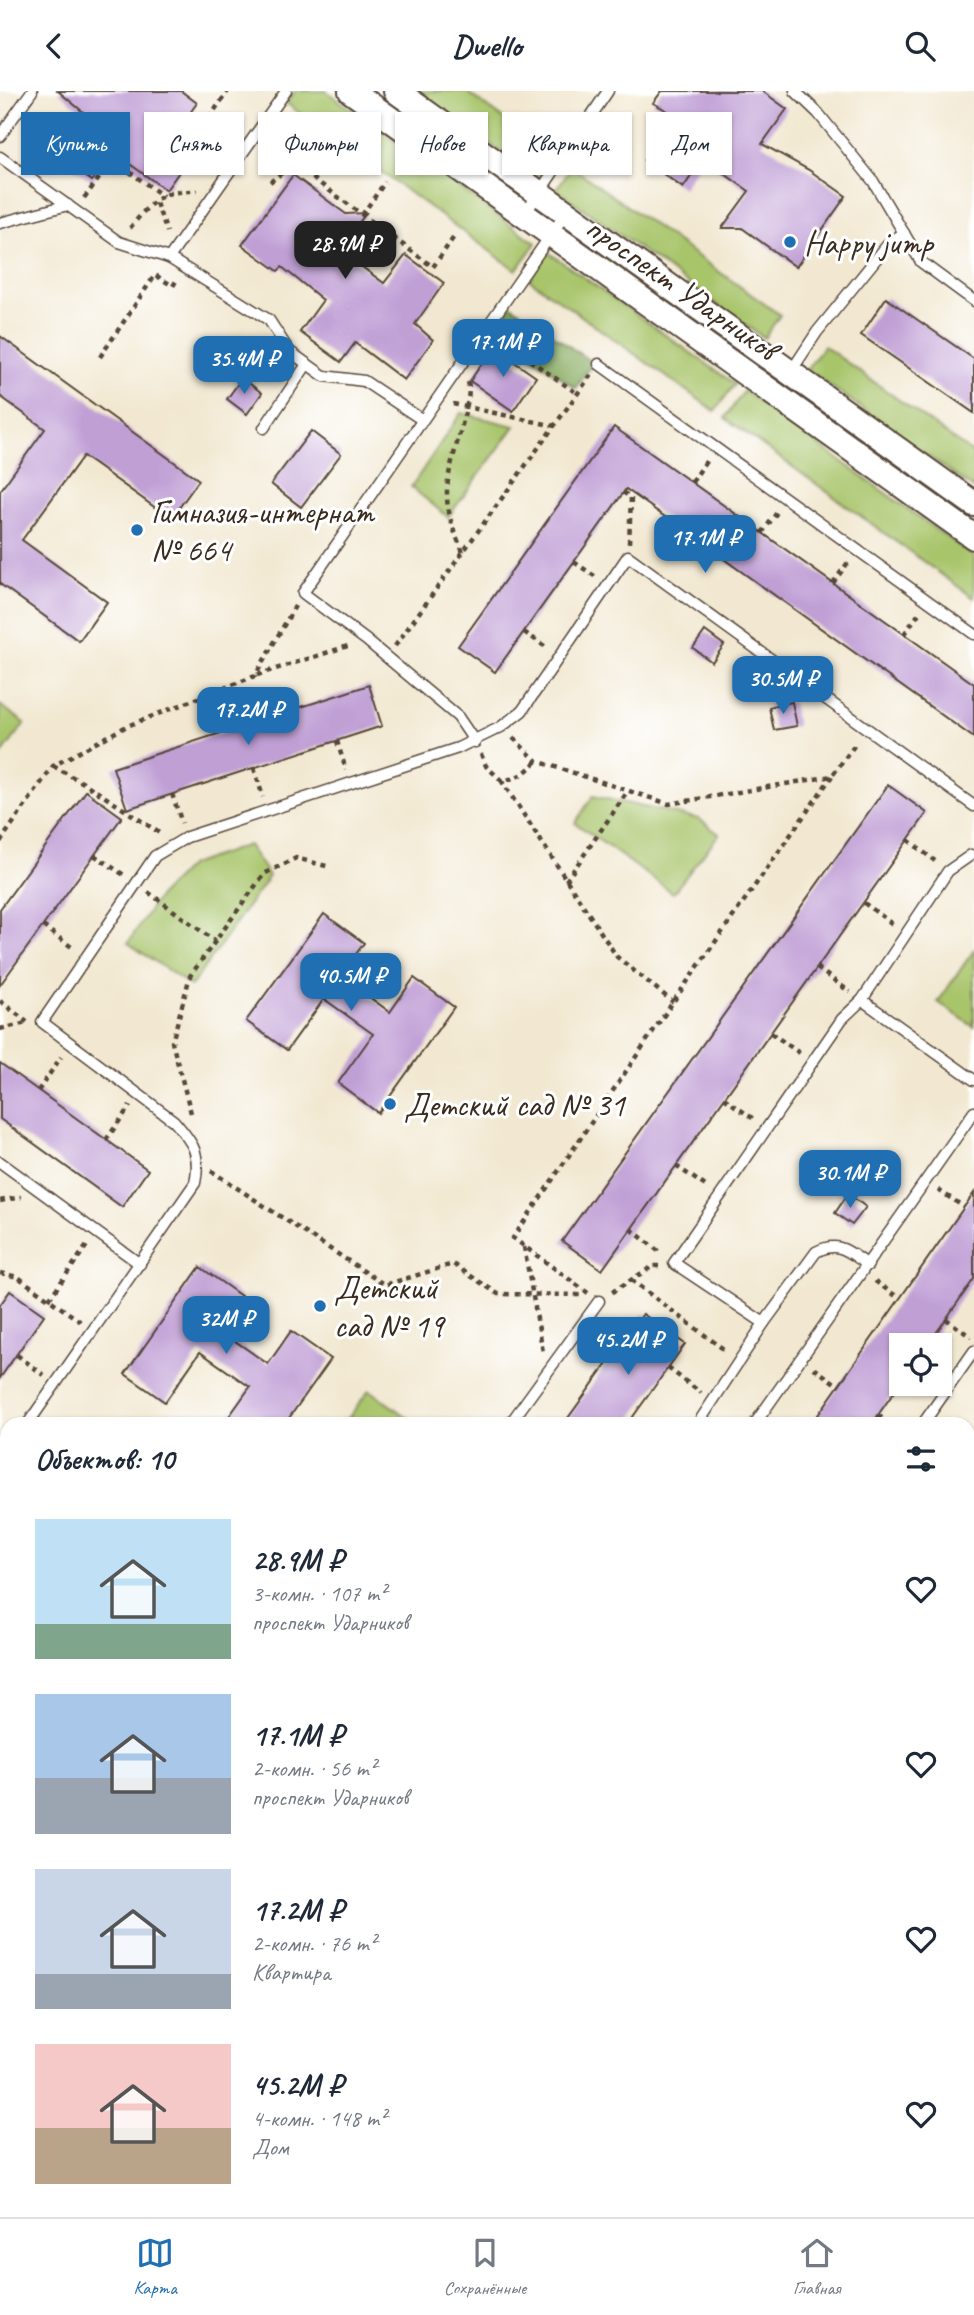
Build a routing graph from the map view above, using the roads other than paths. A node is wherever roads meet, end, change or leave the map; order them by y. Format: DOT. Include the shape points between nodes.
graph roads {
  1 [pos="32,91"];
  2 [pos="286,91"];
  3 [pos="351,91"];
  4 [pos="396,91"];
  5 [pos="608,91"];
  6 [pos="795,91"];
  7 [pos="0,136"];
  8 [pos="0,157"];
  9 [pos="538,193"];
  10 [pos="71,208"];
  11 [pos="566,213"];
  12 [pos="524,215"];
  13 [pos="0,223"];
  14 [pos="904,233"];
  15 [pos="552,235"];
  16 [pos="171,254"];
  17 [pos="974,301"];
  18 [pos="307,364"];
  19 [pos="599,364"];
  20 [pos="790,373"];
  21 [pos="776,394"];
  22 [pos="421,419"];
  23 [pos="264,428"];
  24 [pos="974,504"];
  25 [pos="974,537"];
  26 [pos="974,634"];
  27 [pos="475,742"];
  28 [pos="974,806"];
  29 [pos="973,853"];
  30 [pos="862,1000"];
  31 [pos="974,1080"];
  32 [pos="974,1112"];
  33 [pos="0,1162"];
  34 [pos="140,1264"];
  35 [pos="866,1269"];
  36 [pos="599,1301"];
  37 [pos="764,1323"];
  38 [pos="974,1351"];
  39 [pos="33,1417"];
  40 [pos="515,1417"];
  41 [pos="705,1417"];
  42 [pos="760,1417"];
  43 [pos="928,1417"];
  1 -- 7 [label="lane"];
  2 -- 16 [label="lane"];
  3 -- 12 [label="street, проспект Ударников"];
  4 -- 9 [label="street, проспект Ударников"];
  5 -- 9 [label="lane"];
  6 -- 14 [label="lane" via="873,181"];
  8 -- 10 [label="lane"];
  9 -- 11 [label="street, проспект Ударников"];
  9 -- 12 [label="lane"];
  10 -- 13 [label="lane"];
  10 -- 16 [label="lane" via="119,242"];
  11 -- 15 [label="lane"];
  11 -- 20 [label="street, проспект Ударников"];
  12 -- 15 [label="street, проспект Ударников"];
  14 -- 17 [label="lane" via="921,262"];
  14 -- 20 [label="lane" via="873,263"];
  15 -- 21 [label="street, проспект Ударников"];
  15 -- 22 [label="lane"];
  16 -- 18 [label="lane" via="268,320 289,351"];
  18 -- 22 [label="lane" via="324,376 364,381"];
  18 -- 23 [label="lane"];
  19 -- 26 [label="lane"];
  20 -- 21 [label="lane"];
  20 -- 24 [label="street, проспект Ударников"];
  21 -- 25 [label="street, проспект Ударников"];
  22 -- 27 [label="lane" via="303,593 458,717"];
  27 -- 28 [label="lane" via="522,711 628,557"];
  27 -- 34 [label="lane" via="172,844 155,856 42,1022 174,1121 191,1141 199,1163 195,1183"];
  29 -- 30 [label="lane" via="948,871"];
  30 -- 31 [label="lane"];
  30 -- 37 [label="lane" via="842,1019 674,1263"];
  32 -- 35 [label="lane"];
  33 -- 34 [label="lane"];
  34 -- 39 [label="lane"];
  35 -- 37 [label="lane" via="843,1248 828,1246 816,1252"];
  35 -- 42 [label="lane"];
  36 -- 40 [label="lane"];
  37 -- 41 [label="lane"];
  38 -- 43 [label="lane"];
}
